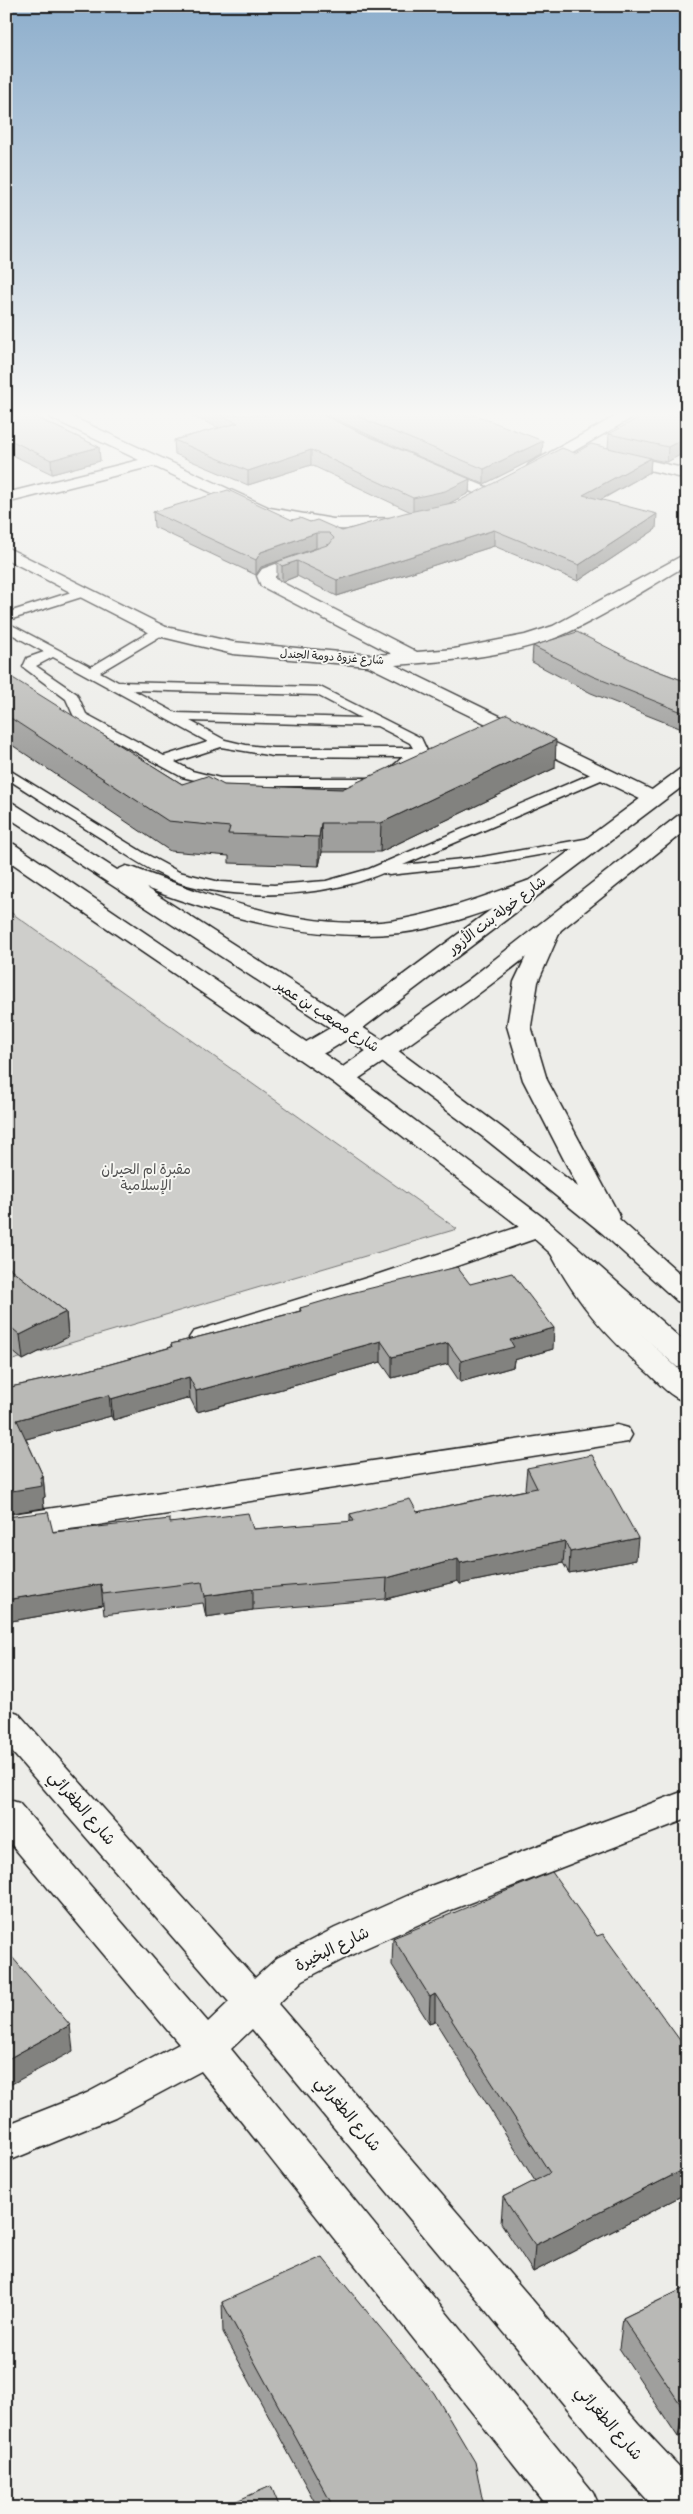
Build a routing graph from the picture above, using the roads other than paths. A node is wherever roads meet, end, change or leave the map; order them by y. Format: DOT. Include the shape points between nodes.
graph roads {
  1 [pos="6,552"];
  2 [pos="323,554"];
  3 [pos="687,558"];
  4 [pos="84,592"];
  5 [pos="6,617"];
  6 [pos="6,626"];
  7 [pos="160,630"];
  8 [pos="55,652"];
  9 [pos="416,659"];
  10 [pos="372,661"];
  11 [pos="92,672"];
  12 [pos="117,686"];
  13 [pos="174,717"];
  14 [pos="381,722"];
  15 [pos="220,743"];
  16 [pos="438,748"];
  17 [pos="416,754"];
  18 [pos="163,761"];
  19 [pos="6,772"];
  20 [pos="687,773"];
  21 [pos="603,774"];
  22 [pos="220,782"];
  23 [pos="352,783"];
  24 [pos="243,796"];
  25 [pos="337,796"];
  26 [pos="653,798"];
  27 [pos="6,807"];
  28 [pos="687,818"];
  29 [pos="596,841"];
  30 [pos="6,848"];
  31 [pos="76,854"];
  32 [pos="374,872"];
  33 [pos="538,885"];
  34 [pos="551,927"];
  35 [pos="346,1030"];
  36 [pos="384,1052"];
  37 [pos="305,1053"];
  38 [pos="343,1078"];
  39 [pos="612,1227"];
  40 [pos="539,1228"];
  41 [pos="633,1248"];
  42 [pos="564,1252"];
  43 [pos="687,1278"];
  44 [pos="687,1295"];
  45 [pos="178,1346"];
  46 [pos="687,1360"];
  47 [pos="687,1393"];
  48 [pos="617,1435"];
  49 [pos="6,1526"];
  50 [pos="6,1722"];
  51 [pos="687,1804"];
  52 [pos="6,1813"];
  53 [pos="253,2002"];
  54 [pos="206,2048"];
  55 [pos="6,2144"];
  56 [pos="577,2508"];
  57 [pos="686,2508"];
  1 -- 4 [label="main road, شارع غزوة دومة الجندل"];
  2 -- 9 [label="main road" via="273,570 265,579 274,587"];
  3 -- 9 [label="main road, شارع غزوة دومة الجندل" via="559,630 494,649"];
  4 -- 5 [label="lane"];
  4 -- 7 [label="main road, شارع غزوة دومة الجندل"];
  6 -- 8 [label="lane"];
  7 -- 10 [label="main road, شارع غزوة دومة الجندل" via="233,648"];
  7 -- 11 [label="lane"];
  8 -- 11 [label="lane"];
  8 -- 18 [label="lane" via="32,661 29,667 72,697 80,716"];
  9 -- 10 [label="main road, شارع غزوة دومة الجندل"];
  10 -- 21 [label="main road" via="487,725"];
  11 -- 12 [label="lane"];
  12 -- 13 [label="lane"];
  12 -- 14 [label="lane" via="312,690 328,694"];
  13 -- 14 [label="lane"];
  13 -- 15 [label="lane"];
  14 -- 17 [label="lane" via="416,741 420,749"];
  15 -- 17 [label="lane" via="266,752"];
  15 -- 18 [label="lane"];
  16 -- 17 [label="lane"];
  17 -- 23 [label="lane" via="384,780"];
  18 -- 22 [label="lane" via="196,778"];
  19 -- 32 [label="lane" via="174,875 220,887 274,890 328,885"];
  20 -- 26 [label="main road, شارع خولة بنت الأزور"];
  21 -- 26 [label="main road"];
  21 -- 32 [label="lane"];
  22 -- 23 [label="lane"];
  22 -- 24 [label="lane"];
  23 -- 25 [label="lane"];
  26 -- 29 [label="main road, شارع خولة بنت الأزور"];
  27 -- 31 [label="main road, شارع مصعب بن عمير"];
  28 -- 34 [label="main road"];
  29 -- 32 [label="lane" via="451,866"];
  29 -- 33 [label="main road, شارع خولة بنت الأزور"];
  30 -- 37 [label="main road"];
  31 -- 33 [label="main road" via="209,904 304,925 354,929 401,926 448,916"];
  31 -- 35 [label="main road, شارع مصعب بن عمير"];
  33 -- 35 [label="main road, شارع خولة بنت الأزور"];
  34 -- 36 [label="main road"];
  34 -- 39 [label="main road" via="526,982 519,1026 535,1080"];
  35 -- 36 [label="main road, شارع مصعب بن عمير"];
  35 -- 37 [label="main road, شارع خولة بنت الأزور"];
  36 -- 38 [label="main road"];
  36 -- 39 [label="main road, شارع مصعب بن عمير"];
  37 -- 38 [label="main road"];
  38 -- 40 [label="main road"];
  39 -- 41 [label="main road, شارع مصعب بن عمير"];
  40 -- 42 [label="main road"];
  40 -- 45 [label="main road" via="389,1280"];
  41 -- 43 [label="main road, شارع مصعب بن عمير"];
  41 -- 44 [label="main road, شارع مصعب بن عمير"];
  42 -- 46 [label="main road"];
  42 -- 47 [label="main road" via="593,1301"];
  48 -- 49 [label="main road"];
  50 -- 53 [label="main road, شارع الطغرائي"];
  51 -- 53 [label="main road, شارع البخيرة" via="438,1899 348,1939 290,1969"];
  52 -- 54 [label="main road"];
  53 -- 54 [label="main road, شارع البخيرة"];
  53 -- 57 [label="main road, شارع الطغرائي" via="622,2439"];
  54 -- 55 [label="main road, شارع البخيرة" via="101,2105"];
  54 -- 56 [label="main road"];
}
